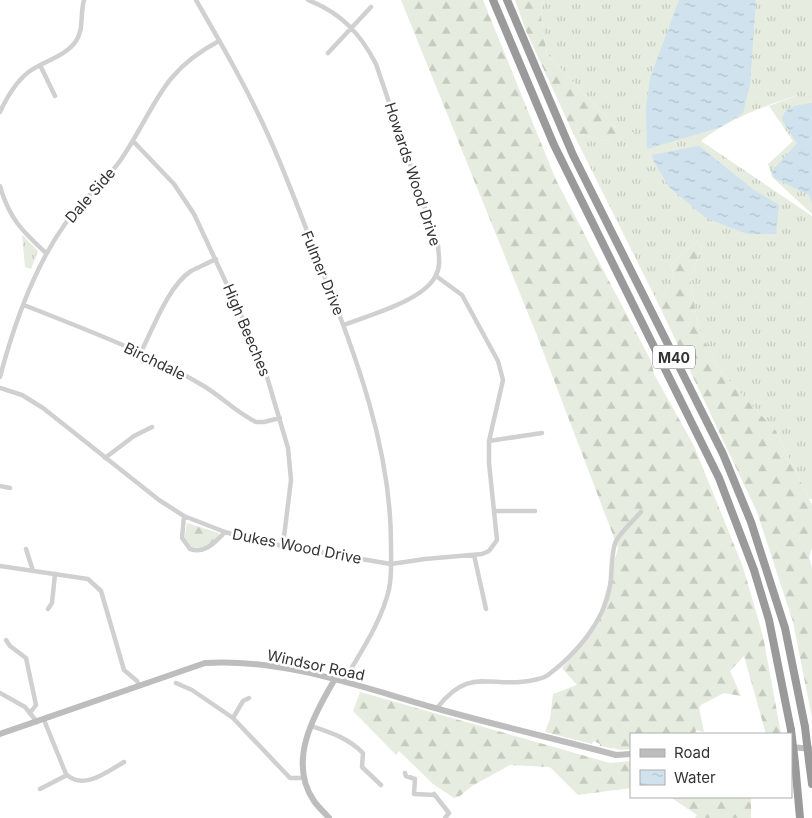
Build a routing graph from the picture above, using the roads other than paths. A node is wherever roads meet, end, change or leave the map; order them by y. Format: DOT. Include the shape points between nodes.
graph roads {
  1 [pos="84,0"];
  2 [pos="196,0"];
  3 [pos="308,0"];
  4 [pos="493,0"];
  5 [pos="507,0"];
  6 [pos="370,7"];
  7 [pos="351,26"];
  8 [pos="219,41"];
  9 [pos="328,52"];
  10 [pos="40,65"];
  11 [pos="55,96"];
  12 [pos="0,112"];
  13 [pos="133,141"];
  14 [pos="0,186"];
  15 [pos="46,253"];
  16 [pos="216,259"];
  17 [pos="436,276"];
  18 [pos="24,305"];
  19 [pos="344,325"];
  20 [pos="140,354"];
  21 [pos="0,377"];
  22 [pos="0,388"];
  23 [pos="280,418"];
  24 [pos="152,427"];
  25 [pos="542,433"];
  26 [pos="489,441"];
  27 [pos="106,458"];
  28 [pos="0,486"];
  29 [pos="10,488"];
  30 [pos="494,511"];
  31 [pos="535,511"];
  32 [pos="641,512"];
  33 [pos="184,516"];
  34 [pos="225,532"];
  35 [pos="283,545"];
  36 [pos="26,549"];
  37 [pos="474,555"];
  38 [pos="390,564"];
  39 [pos="0,566"];
  40 [pos="33,571"];
  41 [pos="56,574"];
  42 [pos="48,609"];
  43 [pos="486,609"];
  44 [pos="6,640"];
  45 [pos="335,679"];
  46 [pos="344,681"];
  47 [pos="176,683"];
  48 [pos="139,686"];
  49 [pos="0,693"];
  50 [pos="249,698"];
  51 [pos="437,708"];
  52 [pos="30,713"];
  53 [pos="233,718"];
  54 [pos="40,721"];
  55 [pos="311,726"];
  56 [pos="791,733"];
  57 [pos="0,734"];
  58 [pos="792,738"];
  59 [pos="792,747"];
  60 [pos="812,749"];
  61 [pos="630,754"];
  62 [pos="124,762"];
  63 [pos="405,772"];
  64 [pos="67,775"];
  65 [pos="304,778"];
  66 [pos="812,784"];
  67 [pos="382,785"];
  68 [pos="40,789"];
  69 [pos="329,818"];
  70 [pos="445,818"];
  71 [pos="800,818"];
  1 -- 10 [label="street" via="81,29 75,42"];
  2 -- 8 [label="street, Fulmer Drive"];
  3 -- 7 [label="street, Howards Wood Drive" via="338,15"];
  4 -- 56 [label="highway, M40, bridge" via="558,154 726,494 769,620"];
  5 -- 66 [label="highway, M40, bridge" via="573,155 723,454 751,522 785,628 805,728"];
  6 -- 7 [label="street"];
  7 -- 9 [label="street"];
  7 -- 17 [label="street, Howards Wood Drive" via="376,64 438,246 440,263"];
  8 -- 13 [label="street, Dale Side" via="178,69 161,89"];
  8 -- 19 [label="street, Fulmer Drive" via="269,137"];
  10 -- 11 [label="street"];
  10 -- 12 [label="street" via="10,93"];
  13 -- 15 [label="street, Dale Side" via="121,160 65,223"];
  13 -- 16 [label="street, High Beeches" via="174,184 194,214"];
  14 -- 15 [label="street" via="18,227"];
  15 -- 18 [label="street, Dale Side"];
  16 -- 20 [label="street" via="180,281"];
  16 -- 23 [label="street, High Beeches" via="250,334"];
  17 -- 19 [label="street" via="417,295"];
  17 -- 26 [label="street" via="462,295 498,360 503,380"];
  18 -- 20 [label="street, Birchdale"];
  18 -- 21 [label="street, Dale Side"];
  19 -- 38 [label="street, Fulmer Drive" via="372,410 388,489"];
  20 -- 23 [label="street, Birchdale" via="203,385 256,422"];
  22 -- 27 [label="street, Dukes Wood Drive" via="22,395 43,408"];
  23 -- 35 [label="street, High Beeches" via="288,448 291,480"];
  24 -- 27 [label="street" via="134,436"];
  25 -- 26 [label="street"];
  26 -- 30 [label="street"];
  27 -- 33 [label="street, Dukes Wood Drive"];
  28 -- 29 [label="street"];
  30 -- 31 [label="street"];
  30 -- 37 [label="street" via="495,546 490,551"];
  32 -- 51 [label="street" via="616,542 610,588 598,621 577,649 546,677 521,683 496,680 469,682 449,692"];
  33 -- 34 [label="street, Dukes Wood Drive"];
  33 -- 34 [label="street" via="182,538 190,550 208,548"];
  34 -- 35 [label="street, Dukes Wood Drive"];
  35 -- 38 [label="street, Dukes Wood Drive"];
  36 -- 40 [label="street"];
  37 -- 38 [label="street, Dukes Wood Drive"];
  37 -- 43 [label="street"];
  38 -- 46 [label="street" via="389,590 380,615"];
  39 -- 40 [label="street"];
  40 -- 41 [label="street"];
  41 -- 42 [label="street" via="52,603"];
  41 -- 48 [label="street" via="88,579 102,591 124,670"];
  44 -- 52 [label="street" via="26,658 36,705"];
  45 -- 46 [label="main road, Windsor Road"];
  45 -- 48 [label="main road, Windsor Road" via="228,661 205,663"];
  45 -- 55 [label="main road"];
  46 -- 51 [label="main road, Windsor Road"];
  47 -- 53 [label="street"];
  48 -- 54 [label="main road, Windsor Road"];
  49 -- 52 [label="street"];
  50 -- 53 [label="street" via="243,701"];
  51 -- 61 [label="main road, Windsor Road" via="616,755"];
  52 -- 54 [label="street"];
  53 -- 65 [label="street" via="285,774 295,779"];
  54 -- 57 [label="main road, Windsor Road"];
  54 -- 64 [label="street"];
  55 -- 65 [label="main road" via="302,755"];
  55 -- 67 [label="street" via="348,739 364,754 362,767"];
  58 -- 71 [label="highway, M40, bridge"];
  59 -- 60 [label="main road"];
  62 -- 64 [label="street" via="88,781 78,781"];
  63 -- 70 [label="street" via="406,776 415,779 414,794 434,794 449,813"];
  64 -- 68 [label="street"];
  65 -- 69 [label="main road" via="313,800"];
}
